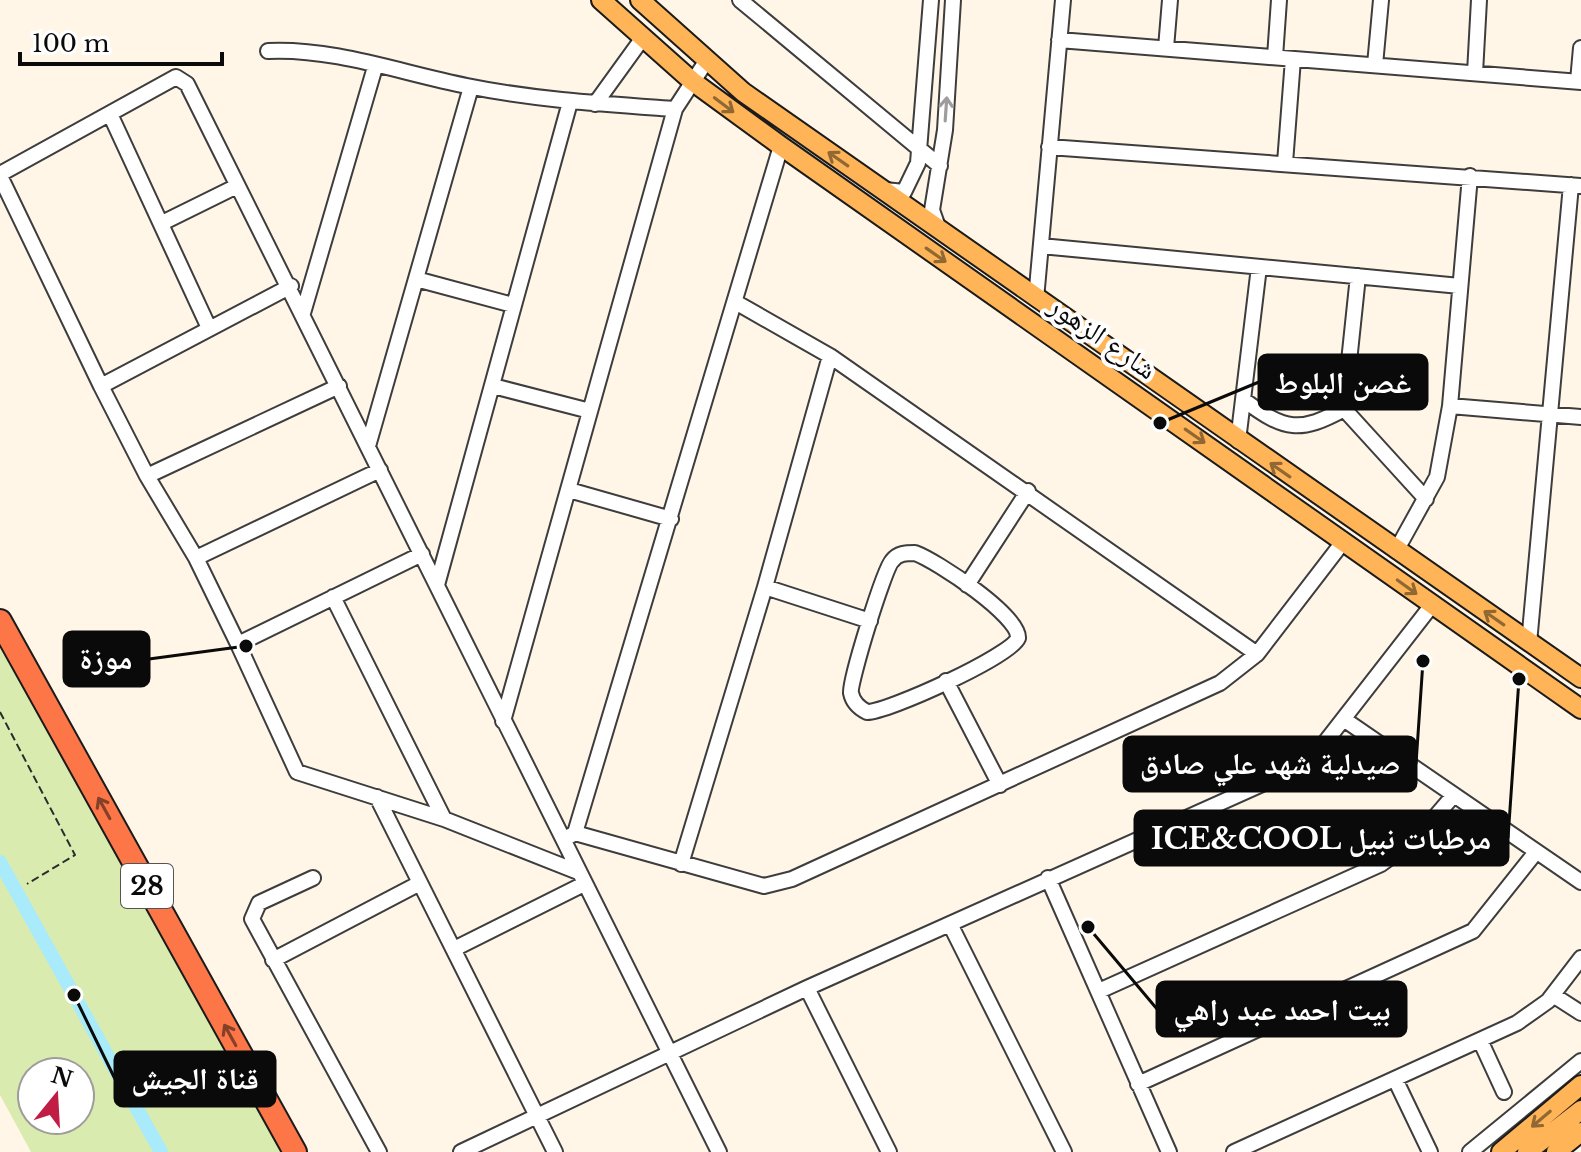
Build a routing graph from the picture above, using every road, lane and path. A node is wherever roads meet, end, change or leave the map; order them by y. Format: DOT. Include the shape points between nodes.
graph roads {
  1 [pos="601,0"];
  2 [pos="640,0"];
  3 [pos="740,0"];
  4 [pos="763,0"];
  5 [pos="931,0"];
  6 [pos="953,0"];
  7 [pos="1063,0"];
  8 [pos="1170,0"];
  9 [pos="1279,0"];
  10 [pos="1381,0"];
  11 [pos="1479,0"];
  12 [pos="752,11"];
  13 [pos="642,39"];
  14 [pos="1059,40"];
  15 [pos="1166,48"];
  16 [pos="1581,48"];
  17 [pos="268,51"];
  18 [pos="1275,57"];
  19 [pos="1293,59"];
  20 [pos="707,60"];
  21 [pos="1375,65"];
  22 [pos="375,67"];
  23 [pos="1475,73"];
  24 [pos="692,81"];
  25 [pos="1580,82"];
  26 [pos="471,87"];
  27 [pos="570,102"];
  28 [pos="595,104"];
  29 [pos="675,109"];
  30 [pos="110,114"];
  31 [pos="781,146"];
  32 [pos="1049,147"];
  33 [pos="919,149"];
  34 [pos="1285,163"];
  35 [pos="940,166"];
  36 [pos="0,175"];
  37 [pos="1470,176"];
  38 [pos="237,186"];
  39 [pos="876,186"];
  40 [pos="1576,186"];
  41 [pos="162,223"];
  42 [pos="948,236"];
  43 [pos="1041,246"];
  44 [pos="1259,267"];
  45 [pos="1358,276"];
  46 [pos="416,279"];
  47 [pos="291,286"];
  48 [pos="1460,286"];
  49 [pos="1036,299"];
  50 [pos="737,303"];
  51 [pos="513,305"];
  52 [pos="303,313"];
  53 [pos="209,328"];
  54 [pos="830,356"];
  55 [pos="101,386"];
  56 [pos="339,386"];
  57 [pos="493,386"];
  58 [pos="1244,400"];
  59 [pos="1450,406"];
  60 [pos="1344,409"];
  61 [pos="590,411"];
  62 [pos="1550,414"];
  63 [pos="1581,417"];
  64 [pos="1238,441"];
  65 [pos="368,446"];
  66 [pos="380,470"];
  67 [pos="147,476"];
  68 [pos="569,490"];
  69 [pos="1028,491"];
  70 [pos="1426,499"];
  71 [pos="671,519"];
  72 [pos="1343,542"];
  73 [pos="1396,551"];
  74 [pos="422,554"];
  75 [pos="196,558"];
  76 [pos="437,585"];
  77 [pos="967,585"];
  78 [pos="765,587"];
  79 [pos="333,597"];
  80 [pos="1432,605"];
  81 [pos="0,621"];
  82 [pos="870,621"];
  83 [pos="1529,643"];
  84 [pos="238,644"];
  85 [pos="1257,654"];
  86 [pos="1581,678"];
  87 [pos="946,681"];
  88 [pos="1581,709"];
  89 [pos="0,712"];
  90 [pos="1345,720"];
  91 [pos="503,721"];
  92 [pos="1000,785"];
  93 [pos="1453,796"];
  94 [pos="377,797"];
  95 [pos="444,819"];
  96 [pos="569,837"];
  97 [pos="1536,852"];
  98 [pos="681,864"];
  99 [pos="313,878"];
  100 [pos="581,878"];
  101 [pos="1048,878"];
  102 [pos="1581,882"];
  103 [pos="420,883"];
  104 [pos="27,884"];
  105 [pos="950,924"];
  106 [pos="454,949"];
  107 [pos="1581,958"];
  108 [pos="273,960"];
  109 [pos="807,988"];
  110 [pos="1099,991"];
  111 [pos="1553,995"];
  112 [pos="1581,1013"];
  113 [pos="1480,1040"];
  114 [pos="672,1051"];
  115 [pos="1581,1061"];
  116 [pos="1395,1079"];
  117 [pos="1138,1084"];
  118 [pos="1581,1085"];
  119 [pos="1504,1092"];
  120 [pos="1581,1110"];
  121 [pos="538,1115"];
  122 [pos="1581,1132"];
  123 [pos="295,1152"];
  124 [pos="379,1152"];
  125 [pos="461,1152"];
  126 [pos="555,1152"];
  127 [pos="719,1152"];
  128 [pos="889,1152"];
  129 [pos="1064,1152"];
  130 [pos="1169,1152"];
  131 [pos="1234,1152"];
  132 [pos="1430,1152"];
  133 [pos="1470,1152"];
  134 [pos="1501,1152"];
  135 [pos="1527,1152"];
  136 [pos="1556,1152"];
  1 -- 13 [label="main road, شارع الزهور"];
  2 -- 20 [label="main road, شارع الزهور"];
  3 -- 12 [label="street"];
  4 -- 12 [label="street"];
  5 -- 33 [label="street"];
  35 -- 6 [label="street, one-way"];
  7 -- 14 [label="street"];
  8 -- 15 [label="street"];
  9 -- 18 [label="street"];
  10 -- 21 [label="street"];
  11 -- 23 [label="street"];
  12 -- 33 [label="street"];
  13 -- 24 [label="main road, شارع الزهور"];
  13 -- 28 [label="street"];
  14 -- 15 [label="street"];
  14 -- 32 [label="street"];
  15 -- 18 [label="street"];
  16 -- 25 [label="street"];
  17 -- 22 [label="street" via="303,49"];
  18 -- 19 [label="street"];
  19 -- 21 [label="street"];
  19 -- 34 [label="street"];
  20 -- 24 [label="street"];
  39 -- 20 [label="main road, شارع الزهور, one-way" via="743,92"];
  21 -- 23 [label="street"];
  22 -- 26 [label="street"];
  22 -- 52 [label="street"];
  23 -- 25 [label="street"];
  24 -- 29 [label="street"];
  24 -- 31 [label="main road, شارع الزهور, one-way"];
  26 -- 27 [label="street"];
  26 -- 46 [label="street"];
  27 -- 28 [label="street"];
  27 -- 51 [label="street"];
  28 -- 29 [label="street"];
  29 -- 61 [label="street"];
  30 -- 36 [label="street"];
  30 -- 38 [label="street" via="176,77 182,79"];
  30 -- 41 [label="street"];
  31 -- 50 [label="street"];
  31 -- 72 [label="main road, شارع الزهور, one-way"];
  32 -- 34 [label="street"];
  32 -- 43 [label="street"];
  33 -- 35 [label="street"];
  33 -- 39 [label="street" via="913,179 904,192"];
  34 -- 37 [label="street"];
  35 -- 42 [label="street" via="932,218"];
  36 -- 55 [label="street"];
  37 -- 40 [label="street"];
  37 -- 48 [label="street"];
  38 -- 41 [label="street"];
  38 -- 47 [label="street"];
  39 -- 42 [label="main road, شارع الزهور"];
  40 -- 62 [label="street"];
  41 -- 53 [label="street"];
  42 -- 49 [label="main road, شارع الزهور"];
  43 -- 44 [label="street"];
  43 -- 49 [label="street"];
  44 -- 45 [label="street"];
  44 -- 58 [label="street"];
  45 -- 48 [label="street"];
  45 -- 60 [label="street"];
  46 -- 51 [label="street"];
  46 -- 65 [label="street"];
  47 -- 52 [label="street"];
  47 -- 53 [label="street"];
  48 -- 59 [label="street"];
  49 -- 64 [label="main road, شارع الزهور"];
  50 -- 54 [label="street"];
  50 -- 71 [label="street"];
  51 -- 57 [label="street"];
  52 -- 56 [label="street"];
  53 -- 55 [label="street"];
  54 -- 69 [label="street"];
  54 -- 78 [label="street"];
  55 -- 67 [label="street"];
  56 -- 65 [label="street"];
  56 -- 67 [label="street"];
  57 -- 61 [label="street"];
  57 -- 76 [label="street"];
  58 -- 60 [label="street" via="1266,417 1287,424 1313,426"];
  58 -- 64 [label="street"];
  59 -- 62 [label="street"];
  59 -- 70 [label="street" via="1437,477"];
  60 -- 70 [label="street"];
  61 -- 68 [label="street"];
  62 -- 63 [label="street"];
  62 -- 83 [label="street"];
  73 -- 64 [label="main road, شارع الزهور, one-way"];
  65 -- 66 [label="street"];
  66 -- 74 [label="street"];
  66 -- 75 [label="street"];
  67 -- 75 [label="street"];
  68 -- 71 [label="street"];
  68 -- 91 [label="street"];
  69 -- 77 [label="street"];
  69 -- 85 [label="street"];
  70 -- 73 [label="street"];
  71 -- 96 [label="street"];
  72 -- 80 [label="main road, شارع الزهور, one-way"];
  72 -- 85 [label="street"];
  83 -- 73 [label="main road, شارع الزهور, one-way"];
  74 -- 76 [label="street"];
  74 -- 79 [label="street"];
  75 -- 84 [label="street"];
  76 -- 91 [label="street"];
  77 -- 82 [label="street" via="923,556 896,556 888,564"];
  77 -- 87 [label="street" via="1014,624 1018,638 1008,650"];
  78 -- 82 [label="street"];
  78 -- 98 [label="street"];
  79 -- 84 [label="street"];
  79 -- 95 [label="street"];
  80 -- 88 [label="main road, شارع الزهور"];
  80 -- 90 [label="street"];
  123 -- 81 [label="highway, 28, one-way"];
  82 -- 87 [label="street" via="851,687 859,708 875,712"];
  83 -- 86 [label="main road, شارع الزهور"];
  84 -- 94 [label="street" via="297,772"];
  85 -- 92 [label="street" via="1220,683"];
  87 -- 92 [label="street"];
  89 -- 104 [label="path" via="75,855"];
  90 -- 93 [label="street"];
  90 -- 101 [label="street" via="1309,763"];
  91 -- 96 [label="street"];
  92 -- 98 [label="street" via="792,879 764,886"];
  93 -- 97 [label="street"];
  93 -- 110 [label="street" via="1417,838 1381,864"];
  94 -- 95 [label="street"];
  94 -- 103 [label="street"];
  95 -- 100 [label="street"];
  96 -- 98 [label="street"];
  96 -- 100 [label="street"];
  97 -- 102 [label="street"];
  97 -- 117 [label="street" via="1473,931"];
  99 -- 108 [label="street" via="259,903 254,911 252,919"];
  100 -- 106 [label="street"];
  100 -- 114 [label="street"];
  101 -- 105 [label="street"];
  101 -- 110 [label="street"];
  103 -- 106 [label="street"];
  103 -- 108 [label="street"];
  105 -- 109 [label="street"];
  105 -- 129 [label="street"];
  106 -- 121 [label="street"];
  107 -- 111 [label="street"];
  108 -- 124 [label="street"];
  109 -- 114 [label="street"];
  109 -- 128 [label="street"];
  110 -- 117 [label="street"];
  111 -- 112 [label="street"];
  111 -- 113 [label="street" via="1536,1013"];
  113 -- 116 [label="street"];
  113 -- 119 [label="street"];
  114 -- 121 [label="street"];
  114 -- 127 [label="street"];
  115 -- 133 [label="street"];
  116 -- 131 [label="street"];
  116 -- 132 [label="street"];
  117 -- 130 [label="street"];
  118 -- 134 [label="main road, one-way"];
  120 -- 135 [label="main road"];
  121 -- 125 [label="street"];
  121 -- 126 [label="street"];
  122 -- 136 [label="main road"];
}
